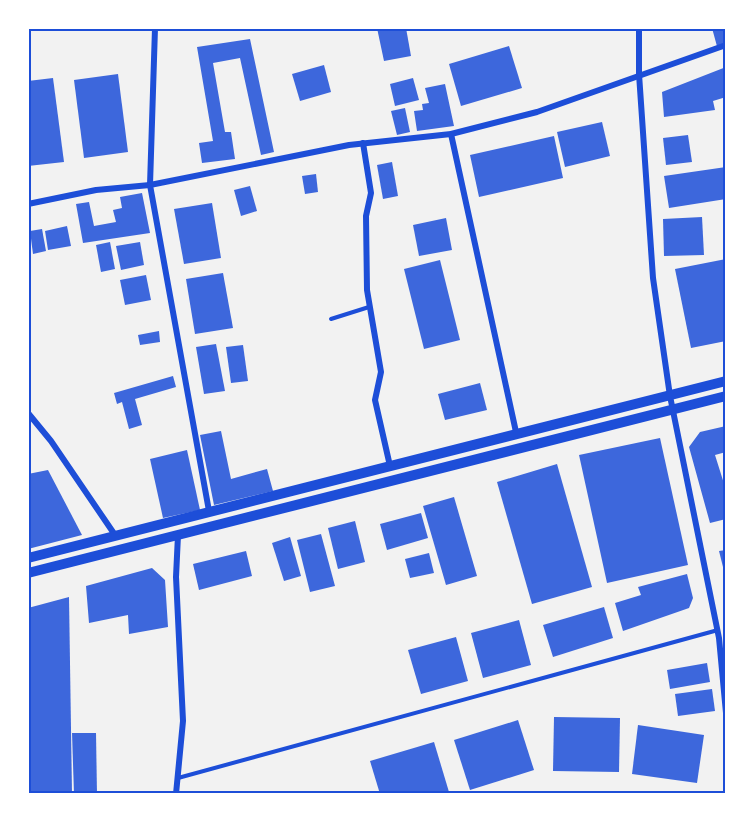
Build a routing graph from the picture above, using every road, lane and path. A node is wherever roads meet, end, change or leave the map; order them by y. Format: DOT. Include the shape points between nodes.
graph roads {
  1 [pos="155,28"];
  2 [pos="639,28"];
  3 [pos="726,45"];
  4 [pos="639,74"];
  5 [pos="451,134"];
  6 [pos="363,143"];
  7 [pos="150,185"];
  8 [pos="28,204"];
  9 [pos="369,307"];
  10 [pos="331,319"];
  11 [pos="726,381"];
  12 [pos="670,396"];
  13 [pos="726,396"];
  14 [pos="673,410"];
  15 [pos="28,413"];
  16 [pos="516,432"];
  17 [pos="390,466"];
  18 [pos="209,511"];
  19 [pos="115,535"];
  20 [pos="178,535"];
  21 [pos="28,558"];
  22 [pos="28,573"];
  23 [pos="718,630"];
  24 [pos="722,637"];
  25 [pos="726,713"];
  26 [pos="177,778"];
  27 [pos="176,794"];
  1 -- 7 [label="street"];
  2 -- 4 [label="street"];
  3 -- 4 [label="street"];
  4 -- 5 [label="street" via="537,112"];
  4 -- 12 [label="street" via="653,278"];
  5 -- 6 [label="street"];
  5 -- 16 [label="street"];
  6 -- 7 [label="street"];
  6 -- 9 [label="street" via="371,193 366,216"];
  7 -- 8 [label="street" via="96,190"];
  7 -- 18 [label="street"];
  9 -- 10 [label="lane"];
  9 -- 17 [label="street" via="381,372 375,400"];
  11 -- 12 [label="main road"];
  12 -- 14 [label="street"];
  12 -- 16 [label="main road"];
  13 -- 14 [label="main road"];
  14 -- 20 [label="main road"];
  14 -- 23 [label="street"];
  15 -- 19 [label="street"];
  16 -- 17 [label="main road"];
  17 -- 18 [label="main road"];
  18 -- 19 [label="main road"];
  19 -- 21 [label="main road"];
  20 -- 22 [label="main road"];
  20 -- 26 [label="street" via="176,577 183,721"];
  23 -- 24 [label="street"];
  23 -- 26 [label="lane"];
  24 -- 25 [label="street"];
  26 -- 27 [label="street"];
}
